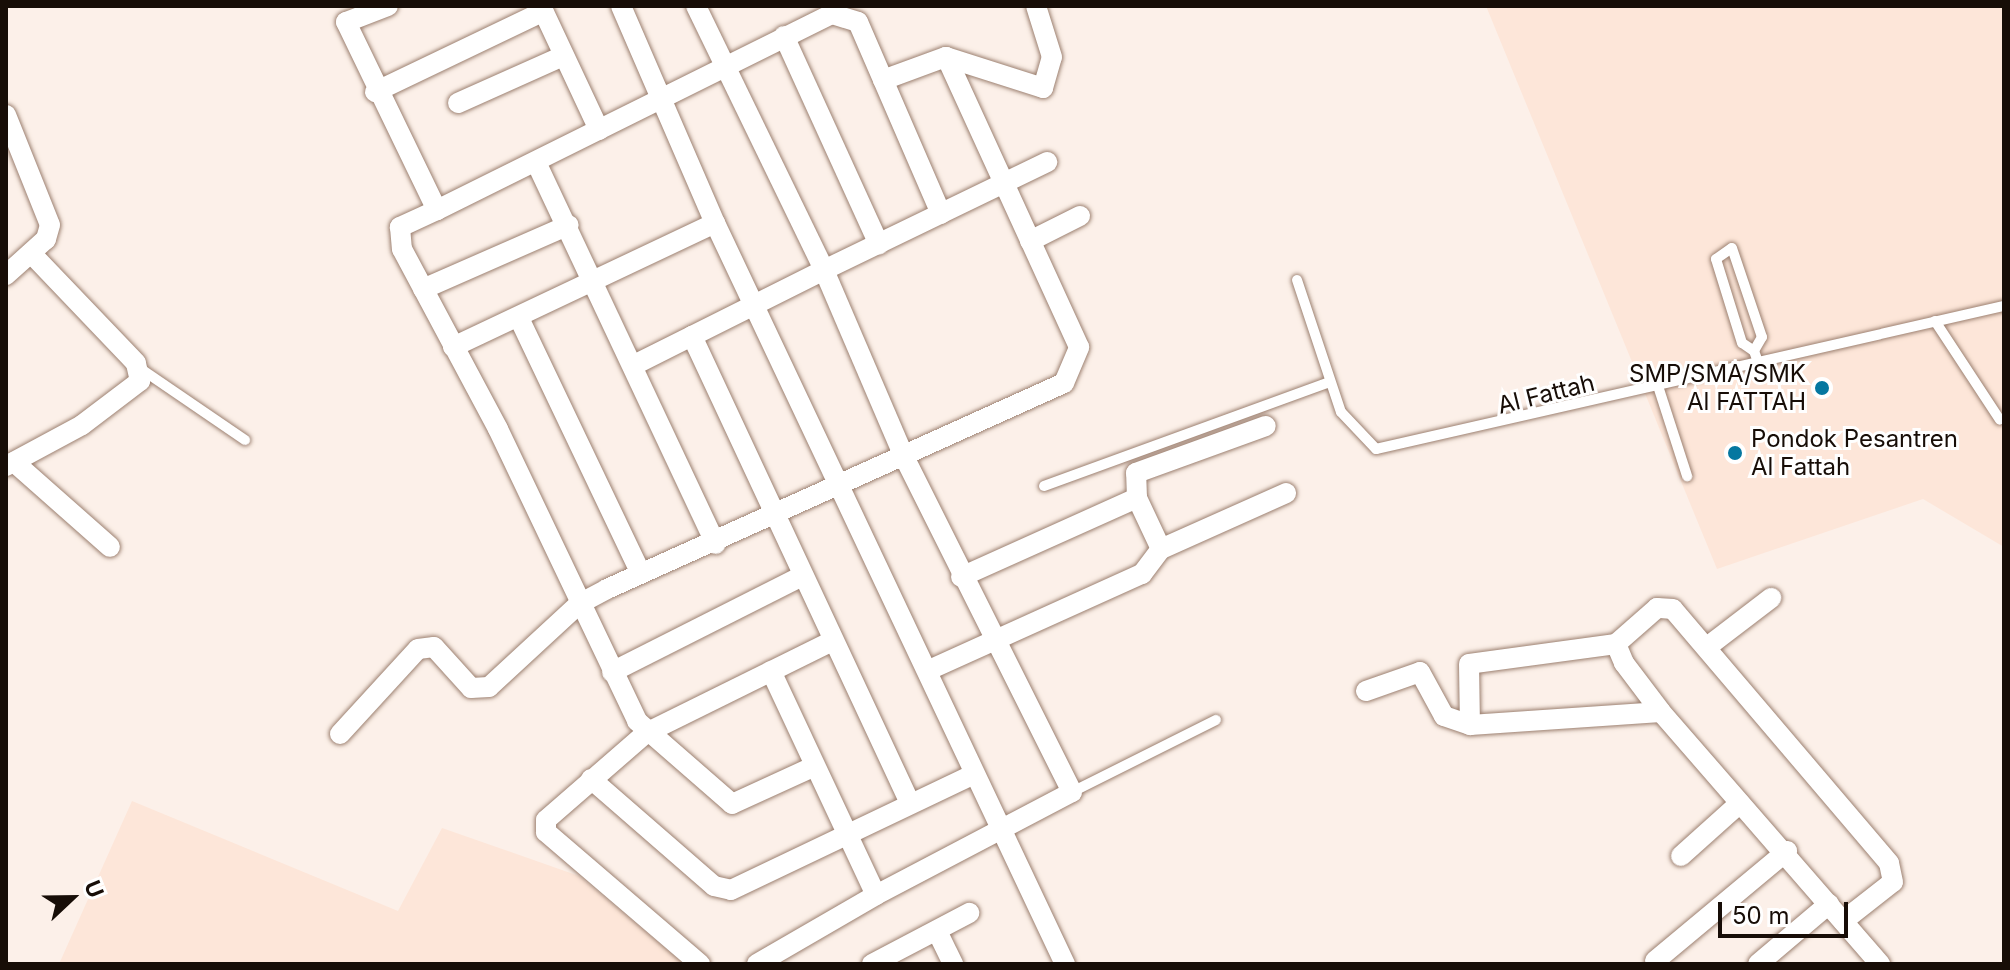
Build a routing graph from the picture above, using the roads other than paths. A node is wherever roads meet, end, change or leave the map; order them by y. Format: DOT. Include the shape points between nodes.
graph roads {
  1 [pos="388,6"];
  2 [pos="621,6"];
  3 [pos="696,6"];
  4 [pos="1036,6"];
  5 [pos="542,9"];
  6 [pos="342,14"];
  7 [pos="784,36"];
  8 [pos="561,57"];
  9 [pos="946,57"];
  10 [pos="722,69"];
  11 [pos="883,80"];
  12 [pos="375,92"];
  13 [pos="663,100"];
  14 [pos="458,103"];
  15 [pos="6,115"];
  16 [pos="599,130"];
  17 [pos="536,162"];
  18 [pos="1047,162"];
  19 [pos="1001,180"];
  20 [pos="437,210"];
  21 [pos="941,214"];
  22 [pos="1080,216"];
  23 [pos="715,223"];
  24 [pos="569,225"];
  25 [pos="1030,241"];
  26 [pos="879,244"];
  27 [pos="31,253"];
  28 [pos="824,270"];
  29 [pos="6,275"];
  30 [pos="1297,280"];
  31 [pos="593,284"];
  32 [pos="423,289"];
  33 [pos="755,303"];
  34 [pos="2004,306"];
  35 [pos="519,318"];
  36 [pos="1935,321"];
  37 [pos="692,336"];
  38 [pos="453,347"];
  39 [pos="1754,351"];
  40 [pos="1758,362"];
  41 [pos="634,365"];
  42 [pos="141,369"];
  43 [pos="1330,382"];
  44 [pos="1658,386"];
  45 [pos="2000,420"];
  46 [pos="1266,426"];
  47 [pos="245,440"];
  48 [pos="902,452"];
  49 [pos="10,464"];
  50 [pos="1687,476"];
  51 [pos="839,486"];
  52 [pos="1044,486"];
  53 [pos="1286,493"];
  54 [pos="1137,498"];
  55 [pos="775,516"];
  56 [pos="716,544"];
  57 [pos="110,547"];
  58 [pos="1161,549"];
  59 [pos="640,572"];
  60 [pos="802,576"];
  61 [pos="961,577"];
  62 [pos="1771,598"];
  63 [pos="579,604"];
  64 [pos="832,641"];
  65 [pos="995,641"];
  66 [pos="1616,644"];
  67 [pos="1707,647"];
  68 [pos="929,670"];
  69 [pos="771,671"];
  70 [pos="612,672"];
  71 [pos="1366,691"];
  72 [pos="1661,712"];
  73 [pos="1216,720"];
  74 [pos="1470,725"];
  75 [pos="646,733"];
  76 [pos="340,734"];
  77 [pos="815,766"];
  78 [pos="974,774"];
  79 [pos="591,779"];
  80 [pos="1072,792"];
  81 [pos="910,803"];
  82 [pos="1740,803"];
  83 [pos="1002,832"];
  84 [pos="846,834"];
  85 [pos="1787,851"];
  86 [pos="1681,856"];
  87 [pos="876,895"];
  88 [pos="1829,904"];
  89 [pos="969,913"];
  90 [pos="1843,921"];
  91 [pos="937,931"];
  92 [pos="1655,961"];
  93 [pos="700,964"];
  94 [pos="757,964"];
  95 [pos="872,964"];
  96 [pos="953,964"];
  97 [pos="1065,964"];
  98 [pos="1758,964"];
  99 [pos="1880,964"];
  1 -- 6 [label="street"];
  2 -- 13 [label="street"];
  3 -- 10 [label="street"];
  4 -- 9 [label="street" via="1052,57 1043,88"];
  5 -- 8 [label="street"];
  5 -- 12 [label="street"];
  6 -- 12 [label="street"];
  7 -- 10 [label="street"];
  7 -- 11 [label="street" via="843,15 858,22"];
  7 -- 26 [label="street"];
  8 -- 14 [label="street"];
  8 -- 16 [label="street"];
  9 -- 11 [label="street"];
  9 -- 19 [label="street"];
  10 -- 13 [label="street"];
  10 -- 28 [label="street"];
  11 -- 21 [label="street"];
  12 -- 20 [label="street"];
  13 -- 16 [label="street"];
  13 -- 23 [label="street"];
  15 -- 27 [label="street" via="50,225"];
  16 -- 17 [label="street"];
  17 -- 20 [label="street"];
  17 -- 24 [label="street"];
  18 -- 19 [label="street"];
  19 -- 21 [label="street"];
  19 -- 25 [label="street"];
  20 -- 32 [label="street" via="399,233"];
  21 -- 26 [label="street"];
  22 -- 25 [label="street"];
  23 -- 31 [label="street"];
  23 -- 33 [label="street"];
  24 -- 31 [label="street"];
  24 -- 32 [label="street"];
  25 -- 48 [label="street" via="1079,347 1078,363 1064,383"];
  26 -- 28 [label="street"];
  27 -- 29 [label="street"];
  27 -- 42 [label="street"];
  28 -- 33 [label="street"];
  28 -- 48 [label="street"];
  30 -- 43 [label="lane, Al Fattah"];
  31 -- 35 [label="street"];
  31 -- 41 [label="street"];
  32 -- 38 [label="street"];
  33 -- 37 [label="street"];
  33 -- 51 [label="street"];
  34 -- 36 [label="lane, Al Fattah"];
  35 -- 38 [label="street"];
  35 -- 59 [label="street"];
  36 -- 40 [label="lane, Al Fattah"];
  36 -- 45 [label="lane"];
  37 -- 41 [label="street"];
  37 -- 55 [label="street"];
  38 -- 63 [label="street"];
  39 -- 39 [label="lane" via="1742,343 1716,259 1732,248 1762,337"];
  39 -- 40 [label="lane"];
  40 -- 44 [label="lane, Al Fattah"];
  41 -- 56 [label="street"];
  42 -- 47 [label="lane"];
  42 -- 49 [label="street" via="140,381 119,400"];
  43 -- 44 [label="lane, Al Fattah" via="1358,438 1376,449"];
  43 -- 52 [label="lane"];
  44 -- 50 [label="lane"];
  46 -- 54 [label="street" via="1136,473"];
  48 -- 51 [label="street"];
  48 -- 61 [label="street"];
  49 -- 57 [label="street"];
  51 -- 55 [label="street"];
  51 -- 68 [label="street"];
  53 -- 58 [label="street"];
  54 -- 58 [label="street"];
  54 -- 61 [label="street"];
  55 -- 56 [label="street"];
  55 -- 60 [label="street"];
  56 -- 59 [label="street"];
  58 -- 65 [label="street" via="1142,574"];
  59 -- 63 [label="street"];
  60 -- 64 [label="street"];
  60 -- 70 [label="street"];
  61 -- 65 [label="street"];
  62 -- 67 [label="street"];
  63 -- 70 [label="street"];
  63 -- 76 [label="street" via="489,687 471,688 434,647 418,649"];
  64 -- 69 [label="street"];
  64 -- 81 [label="street"];
  65 -- 68 [label="street"];
  65 -- 80 [label="street"];
  66 -- 67 [label="street" via="1665,607"];
  66 -- 72 [label="street"];
  66 -- 74 [label="street" via="1469,664"];
  67 -- 90 [label="street" via="1889,863 1893,882"];
  68 -- 78 [label="street"];
  69 -- 75 [label="street"];
  69 -- 77 [label="street"];
  70 -- 75 [label="street"];
  71 -- 74 [label="street" via="1418,671 1444,716"];
  72 -- 74 [label="street"];
  72 -- 82 [label="street"];
  73 -- 80 [label="lane"];
  75 -- 77 [label="street" via="732,804"];
  75 -- 79 [label="street"];
  77 -- 84 [label="street"];
  78 -- 81 [label="street"];
  78 -- 83 [label="street"];
  79 -- 84 [label="street" via="722,889"];
  79 -- 93 [label="street" via="546,820 546,832"];
  80 -- 83 [label="street"];
  81 -- 84 [label="street"];
  82 -- 85 [label="street"];
  82 -- 86 [label="street"];
  83 -- 87 [label="street"];
  83 -- 97 [label="street"];
  84 -- 87 [label="street"];
  85 -- 88 [label="street"];
  85 -- 92 [label="street"];
  87 -- 94 [label="street"];
  88 -- 90 [label="street"];
  88 -- 98 [label="street"];
  89 -- 91 [label="street"];
  90 -- 99 [label="street"];
  91 -- 95 [label="street"];
  91 -- 96 [label="street"];
}
